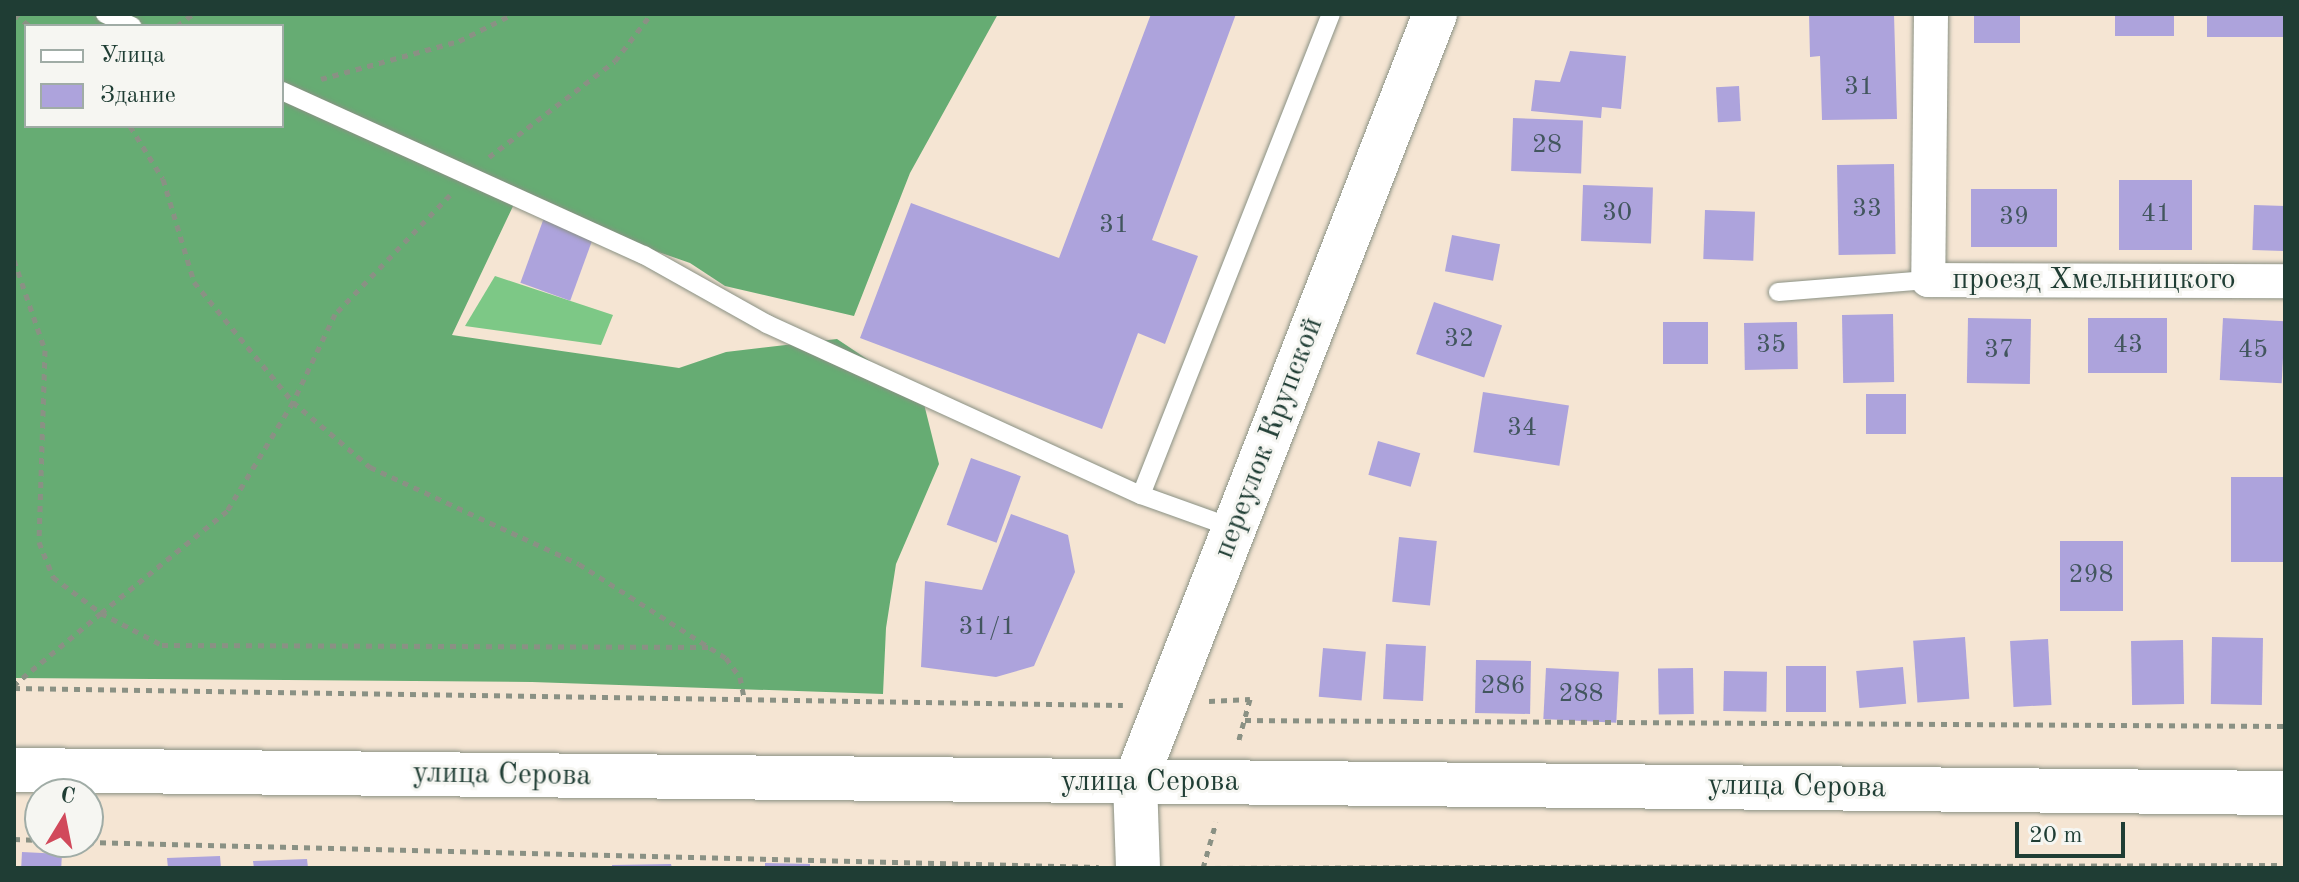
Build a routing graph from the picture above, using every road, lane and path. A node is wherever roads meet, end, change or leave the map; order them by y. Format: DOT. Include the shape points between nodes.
graph roads {
  1 [pos="105,14"];
  2 [pos="513,14"];
  3 [pos="651,14"];
  4 [pos="1331,14"];
  5 [pos="1435,14"];
  6 [pos="1931,14"];
  7 [pos="128,24"];
  8 [pos="311,81"];
  9 [pos="284,92"];
  10 [pos="131,128"];
  11 [pos="470,174"];
  12 [pos="14,260"];
  13 [pos="1928,280"];
  14 [pos="2285,281"];
  15 [pos="1778,292"];
  16 [pos="293,402"];
  17 [pos="1141,495"];
  18 [pos="1233,528"];
  19 [pos="101,613"];
  20 [pos="708,647"];
  21 [pos="14,685"];
  22 [pos="744,697"];
  23 [pos="1245,720"];
  24 [pos="2285,726"];
  25 [pos="14,770"];
  26 [pos="1135,782"];
  27 [pos="2285,793"];
  28 [pos="2285,865"];
  29 [pos="1138,868"];
  30 [pos="1203,868"];
  1 -- 7 [label="lane"];
  2 -- 8 [label="path" via="459,41"];
  3 -- 11 [label="path" via="615,61 514,134"];
  4 -- 17 [label="lane"];
  5 -- 18 [label="main road, переулок Крупской"];
  6 -- 13 [label="street, проезд Хмельницкого"];
  9 -- 11 [label="lane"];
  10 -- 16 [label="path" via="163,179 194,282"];
  11 -- 16 [label="path" via="335,314"];
  11 -- 17 [label="lane" via="644,255 767,324"];
  12 -- 19 [label="path" via="45,350 39,542 53,577"];
  13 -- 14 [label="street, проезд Хмельницкого"];
  13 -- 15 [label="lane"];
  16 -- 19 [label="path" via="227,511"];
  16 -- 20 [label="path" via="370,467 579,564"];
  17 -- 18 [label="lane"];
  18 -- 26 [label="main road, переулок Крупской"];
  19 -- 20 [label="path" via="162,645"];
  19 -- 21 [label="path"];
  20 -- 22 [label="path" via="740,677"];
  23 -- 24 [label="path"];
  25 -- 26 [label="main road, улица Серова"];
  26 -- 27 [label="main road, улица Серова"];
  26 -- 29 [label="main road, переулок Крупской"];
  28 -- 30 [label="path"];
}
